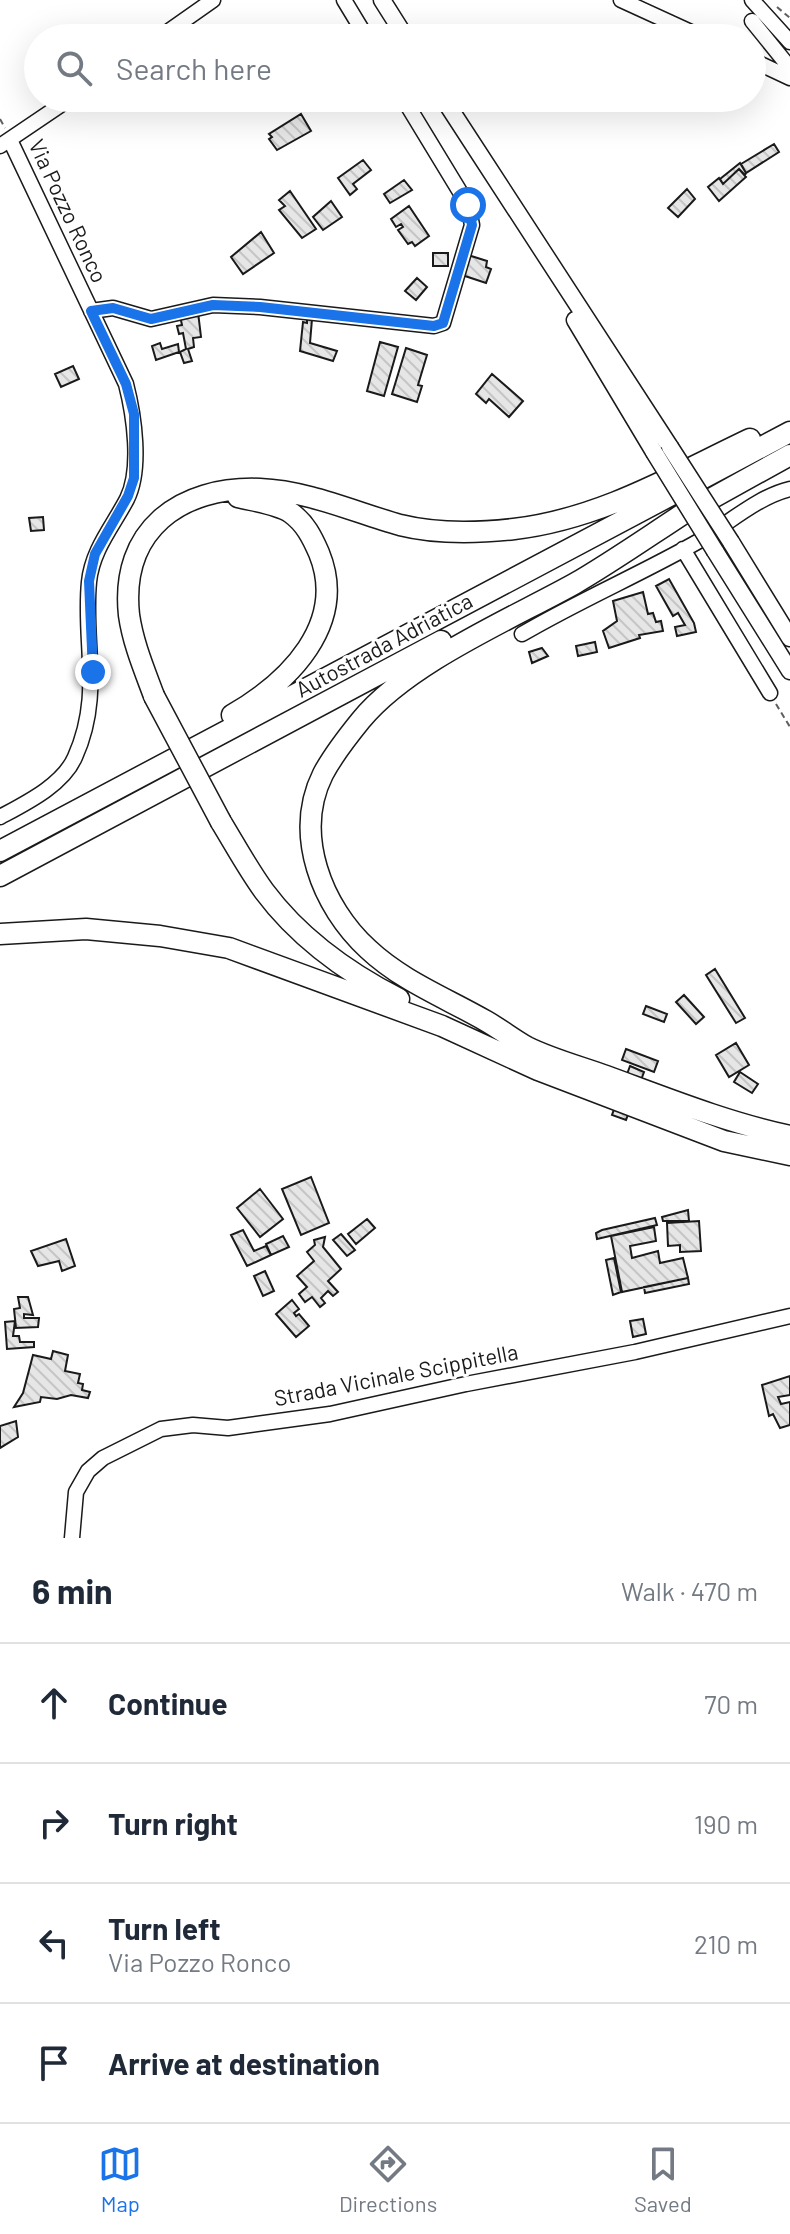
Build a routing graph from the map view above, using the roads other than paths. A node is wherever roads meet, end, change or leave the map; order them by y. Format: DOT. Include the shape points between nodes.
graph roads {
  1 [pos="213,0"];
  2 [pos="344,0"];
  3 [pos="382,0"];
  4 [pos="621,0"];
  5 [pos="755,10"];
  6 [pos="179,24"];
  7 [pos="359,24"];
  8 [pos="397,24"];
  9 [pos="673,24"];
  10 [pos="766,28"];
  11 [pos="790,42"];
  12 [pos="766,67"];
  13 [pos="790,68"];
  14 [pos="790,78"];
  15 [pos="50,112"];
  16 [pos="412,112"];
  17 [pos="452,112"];
  18 [pos="5,143"];
  19 [pos="91,311"];
  20 [pos="790,420"];
  21 [pos="790,432"];
  22 [pos="662,450"];
  23 [pos="790,455"];
  24 [pos="790,489"];
  25 [pos="219,491"];
  26 [pos="686,512"];
  27 [pos="683,549"];
  28 [pos="522,634"];
  29 [pos="790,638"];
  30 [pos="790,671"];
  31 [pos="770,693"];
  32 [pos="0,817"];
  33 [pos="22,840"];
  34 [pos="0,851"];
  35 [pos="0,876"];
  36 [pos="0,934"];
  37 [pos="446,1021"];
  38 [pos="529,1048"];
  39 [pos="538,1070"];
  40 [pos="790,1136"];
  41 [pos="790,1155"];
  42 [pos="790,1316"];
  43 [pos="72,1538"];
  1 -- 6 [label="street"];
  2 -- 7 [label="street"];
  3 -- 8 [label="main road"];
  4 -- 9 [label="street"];
  5 -- 11 [label="street"];
  10 -- 13 [label="street"];
  12 -- 14 [label="street"];
  15 -- 18 [label="street"];
  16 -- 19 [label="street" via="468,205 472,225 443,323 213,305 151,319 113,308"];
  17 -- 22 [label="main road"];
  18 -- 19 [label="street, Via Pozzo Ronco"];
  19 -- 32 [label="street, Via Pozzo Ronco" via="126,384 134,414 134,478 95,554 89,581 93,672 87,723 75,757 65,776"];
  20 -- 25 [label="highway" via="622,500 515,529 404,526 297,493"];
  21 -- 33 [label="highway, Autostrada Adriatica"];
  22 -- 29 [label="main road, bridge" via="731,542"];
  22 -- 30 [label="main road, bridge" via="715,551"];
  23 -- 26 [label="highway, Autostrada Adriatica"];
  24 -- 27 [label="street"];
  25 -- 33 [label="highway" via="290,511 308,529 328,581 314,642 251,704"];
  25 -- 37 [label="highway, bridge" via="172,509 139,544 128,592 129,616 154,696 221,822 263,891 293,925 357,977"];
  26 -- 35 [label="highway, Autostrada Adriatica"];
  26 -- 38 [label="highway" via="390,691 341,746 316,797 316,866 339,917 392,969"];
  27 -- 28 [label="street"];
  27 -- 31 [label="street"];
  33 -- 34 [label="highway, Autostrada Adriatica"];
  36 -- 39 [label="highway" via="86,929 229,948 442,1026"];
  37 -- 38 [label="highway"];
  37 -- 39 [label="highway"];
  38 -- 40 [label="highway"];
  39 -- 41 [label="highway" via="724,1141"];
  42 -- 43 [label="street, Strada Vicinale Scippitella" via="330,1414 228,1428 161,1429 88,1471 76,1492"];
}
